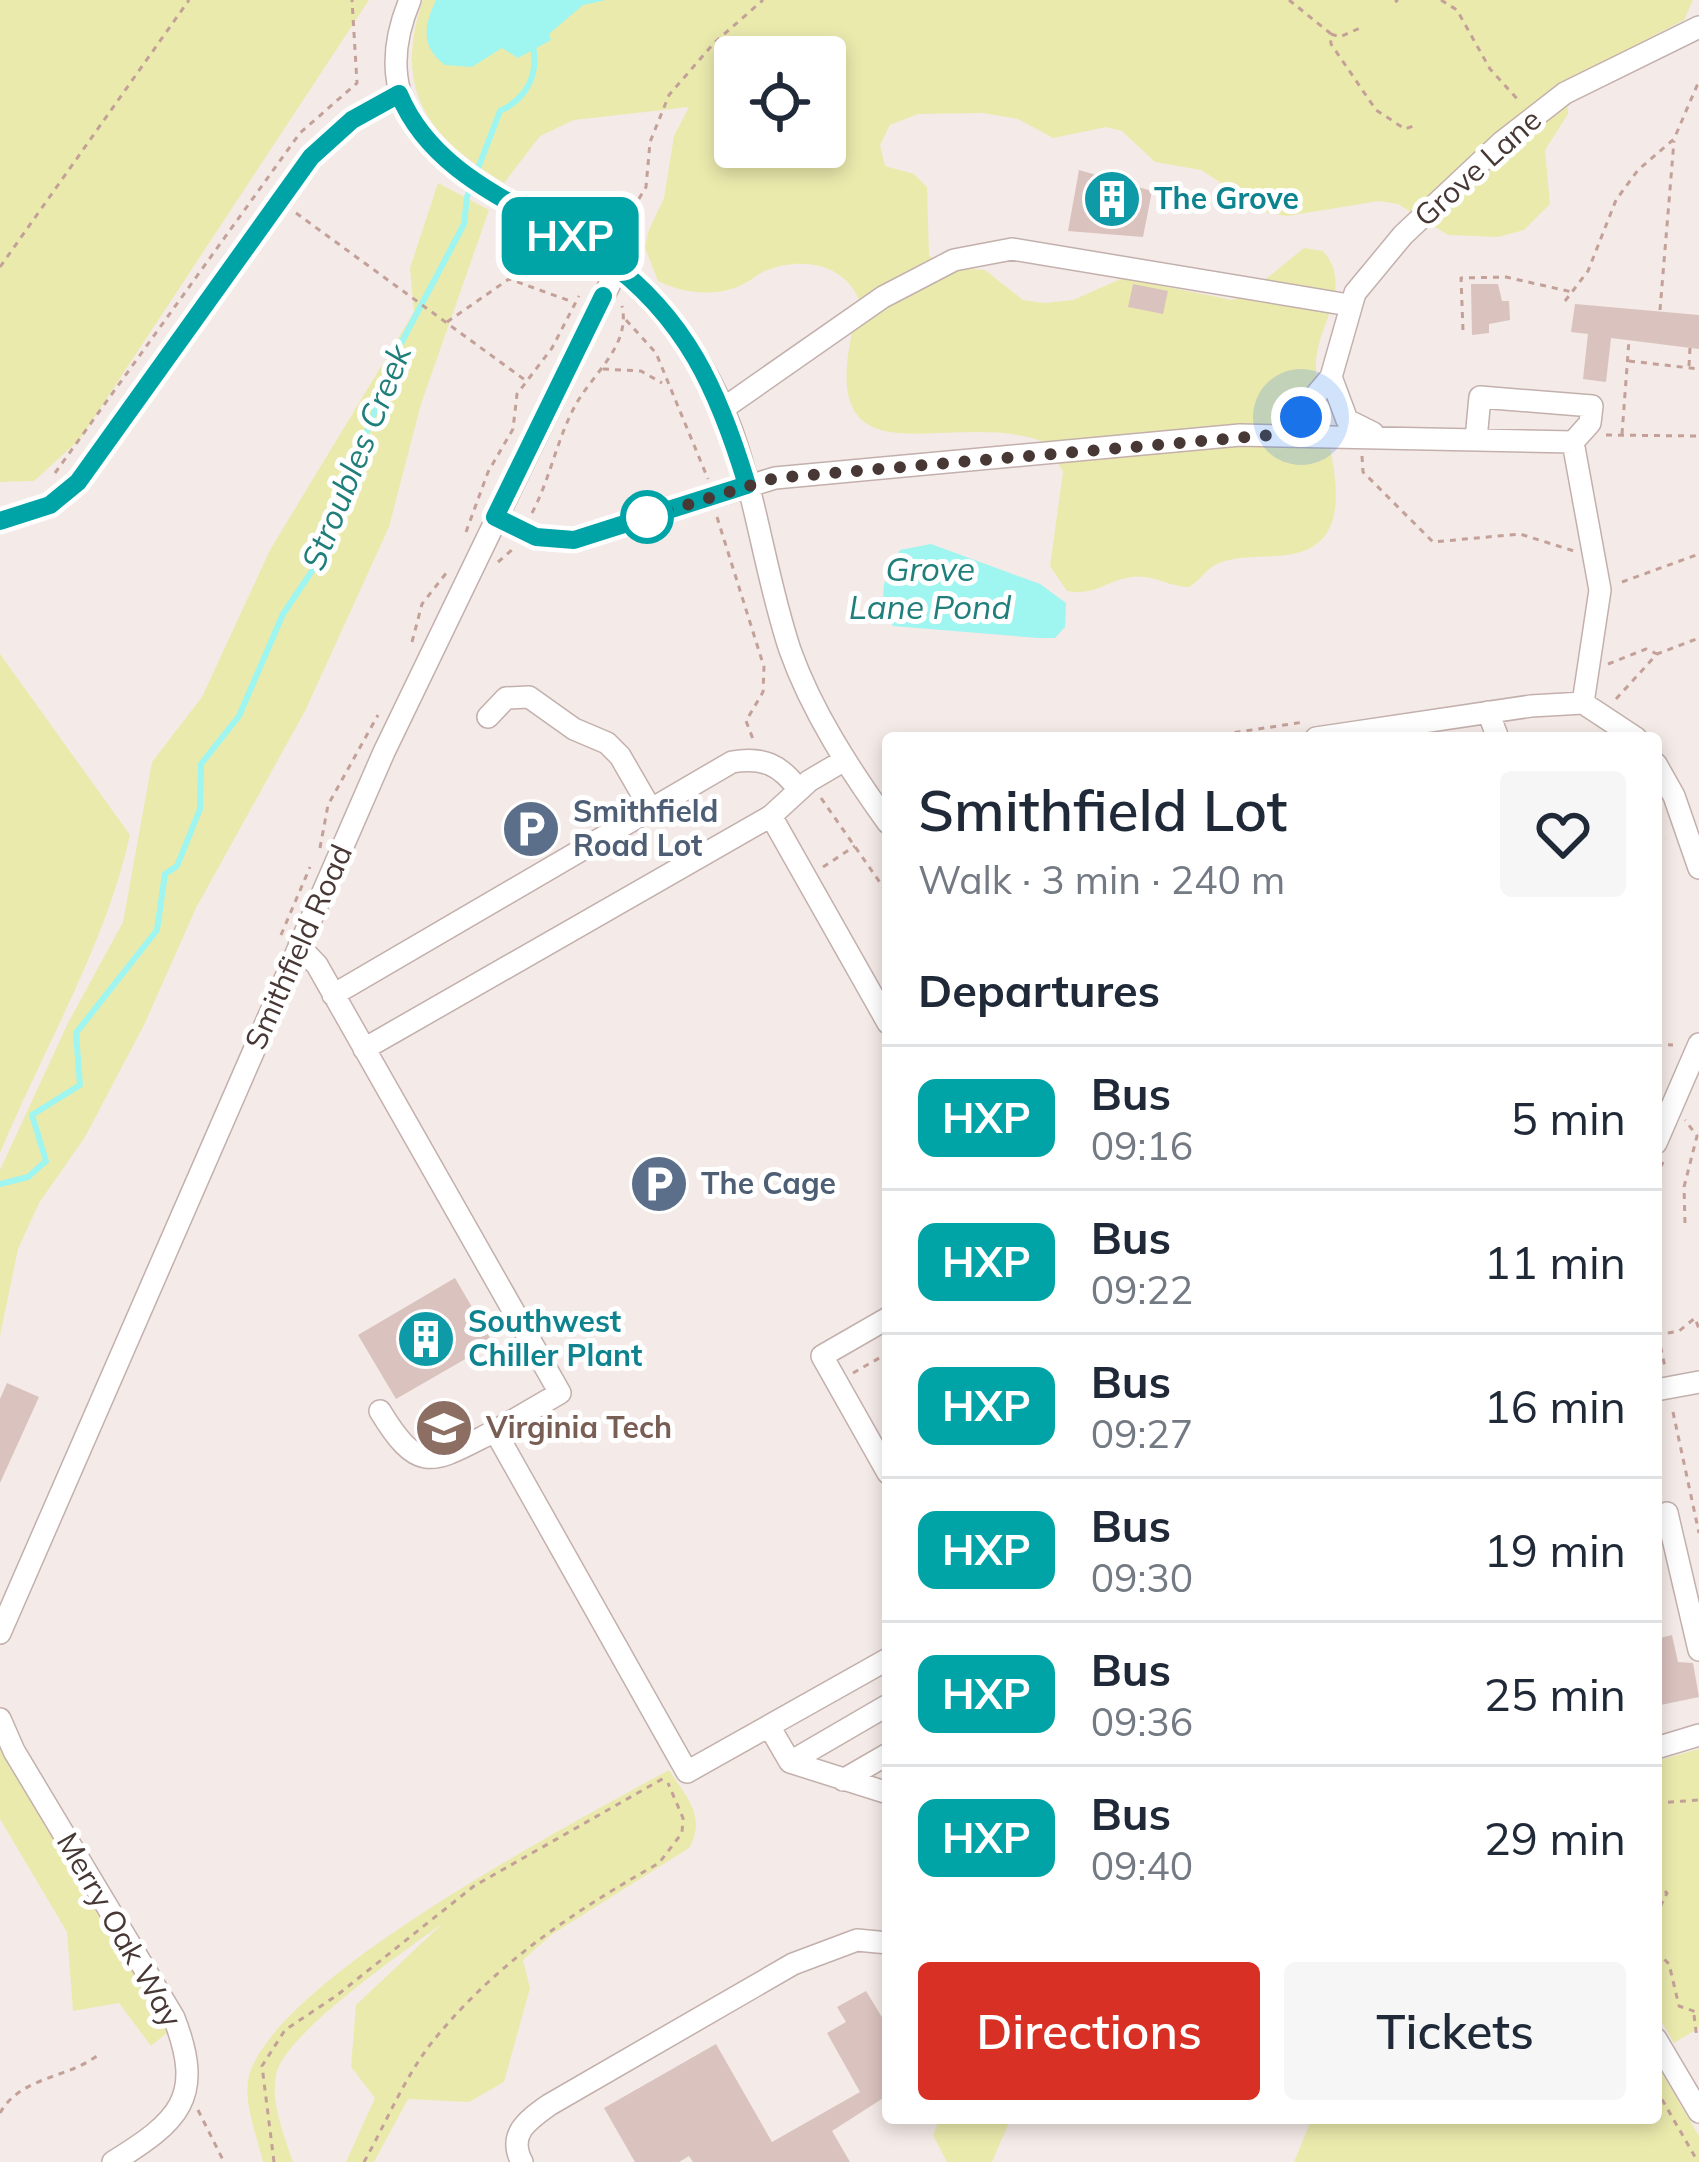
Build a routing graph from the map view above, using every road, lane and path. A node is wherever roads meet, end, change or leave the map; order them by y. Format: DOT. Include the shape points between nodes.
graph roads {
  1 [pos="189,0"];
  2 [pos="352,0"];
  3 [pos="410,0"];
  4 [pos="763,0"];
  5 [pos="1289,0"];
  6 [pos="1442,0"];
  7 [pos="1362,27"];
  8 [pos="1699,27"];
  9 [pos="1330,33"];
  10 [pos="1699,81"];
  11 [pos="399,94"];
  12 [pos="1533,116"];
  13 [pos="1416,125"];
  14 [pos="1674,139"];
  15 [pos="290,208"];
  16 [pos="614,259"];
  17 [pos="0,267"];
  18 [pos="1574,292"];
  19 [pos="1565,302"];
  20 [pos="1349,305"];
  21 [pos="622,306"];
  22 [pos="1660,310"];
  23 [pos="625,319"];
  24 [pos="445,323"];
  25 [pos="1462,330"];
  26 [pos="1629,340"];
  27 [pos="1690,347"];
  28 [pos="1628,361"];
  29 [pos="1688,368"];
  30 [pos="1699,369"];
  31 [pos="602,370"];
  32 [pos="1331,377"];
  33 [pos="525,380"];
  34 [pos="665,386"];
  35 [pos="724,408"];
  36 [pos="1283,434"];
  37 [pos="1622,435"];
  38 [pos="1360,436"];
  39 [pos="1699,436"];
  40 [pos="1385,437"];
  41 [pos="1476,440"];
  42 [pos="1585,441"];
  43 [pos="46,481"];
  44 [pos="710,485"];
  45 [pos="747,485"];
  46 [pos="715,509"];
  47 [pos="495,517"];
  48 [pos="529,520"];
  49 [pos="0,521"];
  50 [pos="1573,534"];
  51 [pos="517,542"];
  52 [pos="464,543"];
  53 [pos="1576,551"];
  54 [pos="1699,554"];
  55 [pos="486,562"];
  56 [pos="1577,565"];
  57 [pos="1614,580"];
  58 [pos="1699,638"];
  59 [pos="1593,708"];
  60 [pos="1488,712"];
  61 [pos="488,717"];
  62 [pos="1317,729"];
  63 [pos="1278,732"];
  64 [pos="1496,732"];
  65 [pos="1627,732"];
  66 [pos="766,745"];
  67 [pos="843,761"];
  68 [pos="1662,775"];
  69 [pos="808,791"];
  70 [pos="650,808"];
  71 [pos="771,816"];
  72 [pos="882,816"];
  73 [pos="855,846"];
  74 [pos="827,864"];
  75 [pos="1699,868"];
  76 [pos="882,885"];
  77 [pos="299,946"];
  78 [pos="333,995"];
  79 [pos="882,1013"];
  80 [pos="1662,1044"];
  81 [pos="1699,1044"];
  82 [pos="1672,1045"];
  83 [pos="364,1049"];
  84 [pos="1662,1093"];
  85 [pos="1675,1105"];
  86 [pos="1662,1131"];
  87 [pos="1685,1223"];
  88 [pos="882,1321"];
  89 [pos="1699,1329"];
  90 [pos="1662,1334"];
  91 [pos="1662,1380"];
  92 [pos="1699,1382"];
  93 [pos="380,1411"];
  94 [pos="1673,1412"];
  95 [pos="495,1431"];
  96 [pos="882,1462"];
  97 [pos="1667,1513"];
  98 [pos="1699,1533"];
  99 [pos="0,1633"];
  100 [pos="1699,1650"];
  101 [pos="882,1662"];
  102 [pos="882,1708"];
  103 [pos="0,1719"];
  104 [pos="769,1726"];
  105 [pos="1699,1735"];
  106 [pos="1662,1746"];
  107 [pos="882,1757"];
  108 [pos="790,1762"];
  109 [pos="676,1772"];
  110 [pos="665,1778"];
  111 [pos="843,1780"];
  112 [pos="882,1791"];
  113 [pos="1699,1800"];
  114 [pos="1662,1803"];
  115 [pos="882,1942"];
  116 [pos="1662,1957"];
  117 [pos="1696,2013"];
  118 [pos="1698,2038"];
  119 [pos="1682,2048"];
  120 [pos="1662,2049"];
  121 [pos="98,2055"];
  122 [pos="187,2088"];
  123 [pos="1662,2099"];
  124 [pos="2,2106"];
  125 [pos="1698,2106"];
  126 [pos="0,2113"];
  127 [pos="112,2162"];
  128 [pos="224,2162"];
  129 [pos="274,2162"];
  130 [pos="364,2162"];
  131 [pos="522,2162"];
  132 [pos="1698,2162"];
  1 -- 17 [label="path"];
  2 -- 43 [label="path" via="357,83 300,133"];
  3 -- 11 [label="street" via="398,40"];
  4 -- 16 [label="path" via="669,95 650,142 646,187"];
  5 -- 9 [label="path"];
  6 -- 12 [label="path"];
  7 -- 9 [label="path" via="1340,38"];
  8 -- 12 [label="street, Grove Lane" via="1618,62"];
  9 -- 13 [label="path" via="1376,110 1397,127"];
  10 -- 14 [label="path"];
  11 -- 16 [label="street" via="412,126 463,174"];
  11 -- 49 [label="street" via="352,120 311,157 78,482 50,505"];
  12 -- 20 [label="street, Grove Lane" via="1403,236"];
  14 -- 18 [label="path" via="1616,200"];
  14 -- 22 [label="path"];
  15 -- 24 [label="path"];
  16 -- 35 [label="street" via="708,372"];
  16 -- 47 [label="street, Smithfield Road"];
  18 -- 19 [label="path"];
  18 -- 25 [label="path" via="1506,277 1460,278"];
  20 -- 32 [label="street, Grove Lane"];
  20 -- 35 [label="street" via="1012,249 954,260 883,297"];
  21 -- 23 [label="path"];
  23 -- 31 [label="path"];
  23 -- 34 [label="path" via="649,340"];
  24 -- 33 [label="path"];
  24 -- 33 [label="path" via="509,279 566,302 578,298"];
  26 -- 28 [label="path"];
  27 -- 29 [label="path"];
  28 -- 29 [label="path"];
  28 -- 37 [label="path"];
  29 -- 30 [label="path"];
  31 -- 34 [label="path" via="640,371"];
  31 -- 48 [label="path" via="572,411"];
  32 -- 36 [label="street, Grove Lane"];
  32 -- 40 [label="street" via="1347,420"];
  33 -- 52 [label="path"];
  34 -- 44 [label="path" via="690,426"];
  35 -- 45 [label="street"];
  36 -- 38 [label="street"];
  36 -- 45 [label="street"];
  37 -- 39 [label="path"];
  37 -- 42 [label="path"];
  38 -- 40 [label="street"];
  38 -- 53 [label="path" via="1363,472 1433,542 1520,534"];
  40 -- 41 [label="street"];
  41 -- 42 [label="street"];
  41 -- 42 [label="street" via="1480,398 1592,406"];
  42 -- 59 [label="street" via="1600,590"];
  45 -- 47 [label="street" via="574,540 536,537"];
  45 -- 67 [label="street" via="791,652"];
  46 -- 66 [label="path" via="764,667 763,692 746,728"];
  47 -- 77 [label="street, Smithfield Road"];
  50 -- 53 [label="path"];
  51 -- 55 [label="path" via="503,561"];
  53 -- 56 [label="path"];
  54 -- 57 [label="path"];
  58 -- 59 [label="path" via="1657,653"];
  59 -- 60 [label="street"];
  59 -- 65 [label="street"];
  60 -- 62 [label="street"];
  60 -- 64 [label="street"];
  61 -- 70 [label="street" via="506,698 529,697 574,730 607,742"];
  62 -- 63 [label="path"];
  67 -- 69 [label="street"];
  67 -- 72 [label="street"];
  68 -- 75 [label="street"];
  69 -- 70 [label="street" via="780,768 748,760"];
  69 -- 71 [label="street"];
  69 -- 73 [label="path"];
  70 -- 78 [label="street"];
  71 -- 79 [label="street"];
  71 -- 83 [label="street"];
  73 -- 74 [label="path"];
  73 -- 76 [label="path"];
  77 -- 78 [label="street"];
  77 -- 99 [label="street, Smithfield Road"];
  78 -- 83 [label="street"];
  80 -- 82 [label="path"];
  81 -- 85 [label="street"];
  83 -- 95 [label="street" via="560,1393"];
  84 -- 85 [label="street"];
  85 -- 86 [label="street"];
  85 -- 87 [label="path" via="1697,1136"];
  88 -- 96 [label="street" via="822,1356"];
  89 -- 90 [label="path" via="1695,1318"];
  91 -- 92 [label="street"];
  93 -- 95 [label="street" via="420,1459 438,1460"];
  94 -- 98 [label="path"];
  95 -- 104 [label="street" via="687,1772"];
  97 -- 100 [label="street"];
  101 -- 104 [label="street"];
  102 -- 108 [label="street"];
  103 -- 122 [label="street, Merry Oak Way" via="174,2018 187,2051"];
  104 -- 108 [label="street"];
  105 -- 106 [label="street"];
  107 -- 111 [label="street"];
  108 -- 111 [label="street"];
  109 -- 110 [label="path"];
  110 -- 129 [label="path" via="474,1886 285,2030 262,2066"];
  110 -- 130 [label="path" via="683,1818 674,1847 492,1978 431,2043"];
  111 -- 112 [label="street"];
  113 -- 114 [label="path"];
  115 -- 131 [label="street" via="857,1940 793,1964 549,2105 519,2131"];
  116 -- 117 [label="path" via="1676,1999"];
  117 -- 118 [label="path"];
  118 -- 119 [label="path"];
  120 -- 125 [label="street"];
  121 -- 124 [label="path" via="41,2078"];
  122 -- 127 [label="street" via="180,2109"];
  122 -- 128 [label="path"];
  123 -- 132 [label="path"];
  124 -- 126 [label="path"];
}
